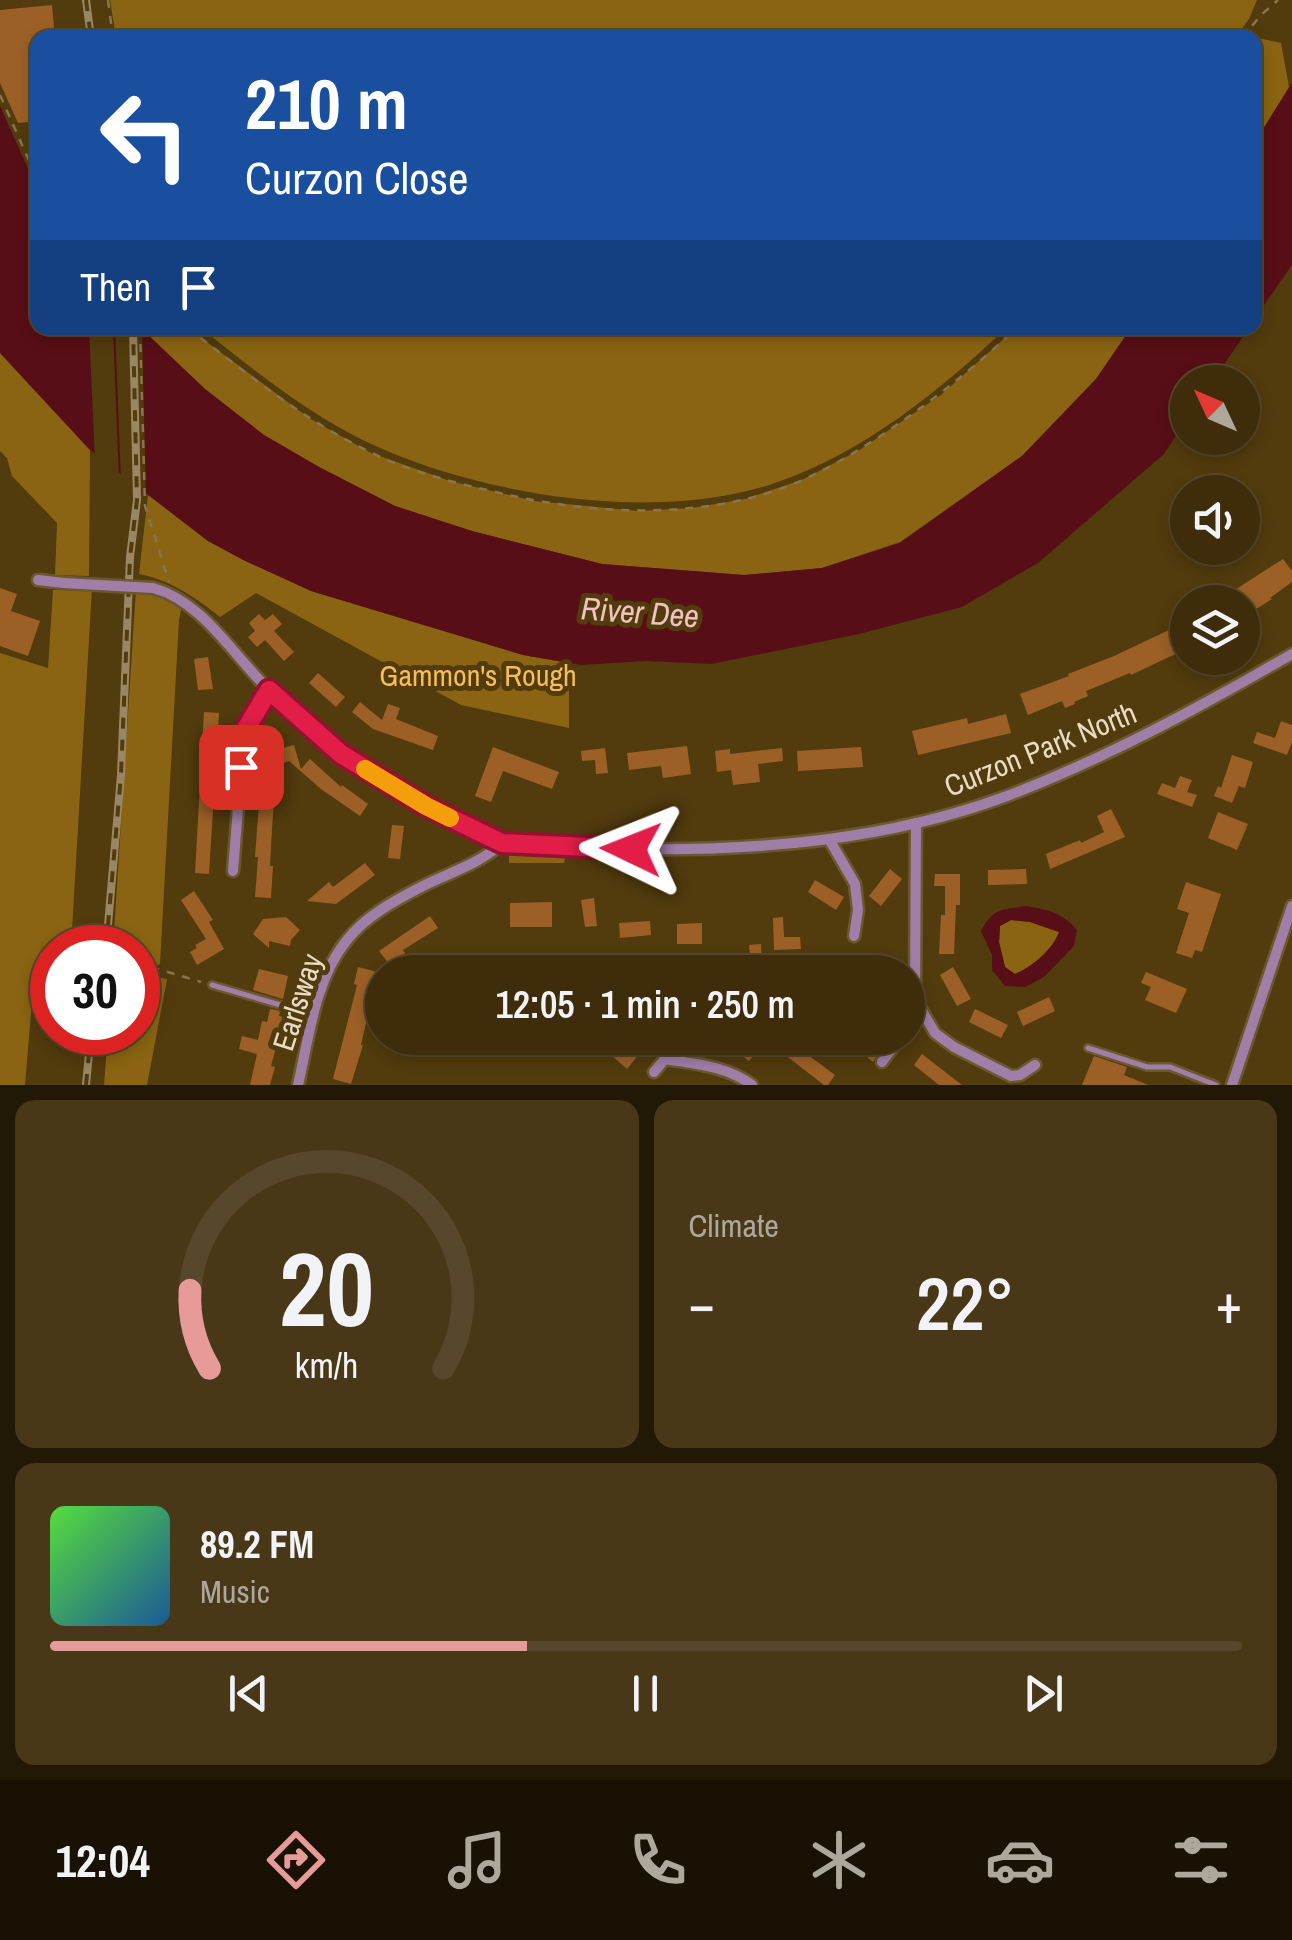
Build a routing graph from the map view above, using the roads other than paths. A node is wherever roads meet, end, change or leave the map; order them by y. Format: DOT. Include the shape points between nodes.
graph roads {
  1 [pos="38,580"];
  2 [pos="1292,654"];
  3 [pos="269,690"];
  4 [pos="916,823"];
  5 [pos="829,839"];
  6 [pos="502,843"];
  7 [pos="233,871"];
  8 [pos="1292,906"];
  9 [pos="854,936"];
  10 [pos="916,955"];
  11 [pos="212,985"];
  12 [pos="314,1014"];
  13 [pos="925,1015"];
  14 [pos="1088,1048"];
  15 [pos="666,1055"];
  16 [pos="887,1055"];
  17 [pos="665,1059"];
  18 [pos="882,1062"];
  19 [pos="1035,1065"];
  20 [pos="654,1072"];
  21 [pos="298,1085"];
  22 [pos="752,1085"];
  23 [pos="1216,1085"];
  24 [pos="1232,1085"];
  1 -- 3 [label="street, Curzon Park North, bridge" via="172,593"];
  2 -- 4 [label="street, Curzon Park North" via="1106,754 1006,796"];
  3 -- 6 [label="street, Curzon Park North" via="341,754"];
  3 -- 7 [label="street" via="244,732"];
  4 -- 5 [label="street, Curzon Park North"];
  4 -- 10 [label="street"];
  5 -- 6 [label="street, Curzon Park North" via="698,850"];
  5 -- 9 [label="street" via="855,884"];
  6 -- 12 [label="street, Earlsway" via="383,907 348,938 331,962"];
  8 -- 24 [label="street"];
  11 -- 12 [label="lane"];
  12 -- 21 [label="street, Earlsway"];
  13 -- 19 [label="street" via="954,1047 1011,1076"];
  14 -- 23 [label="lane"];
  15 -- 17 [label="street"];
  16 -- 18 [label="street"];
  17 -- 20 [label="street"];
  17 -- 22 [label="street" via="738,1074"];
}
